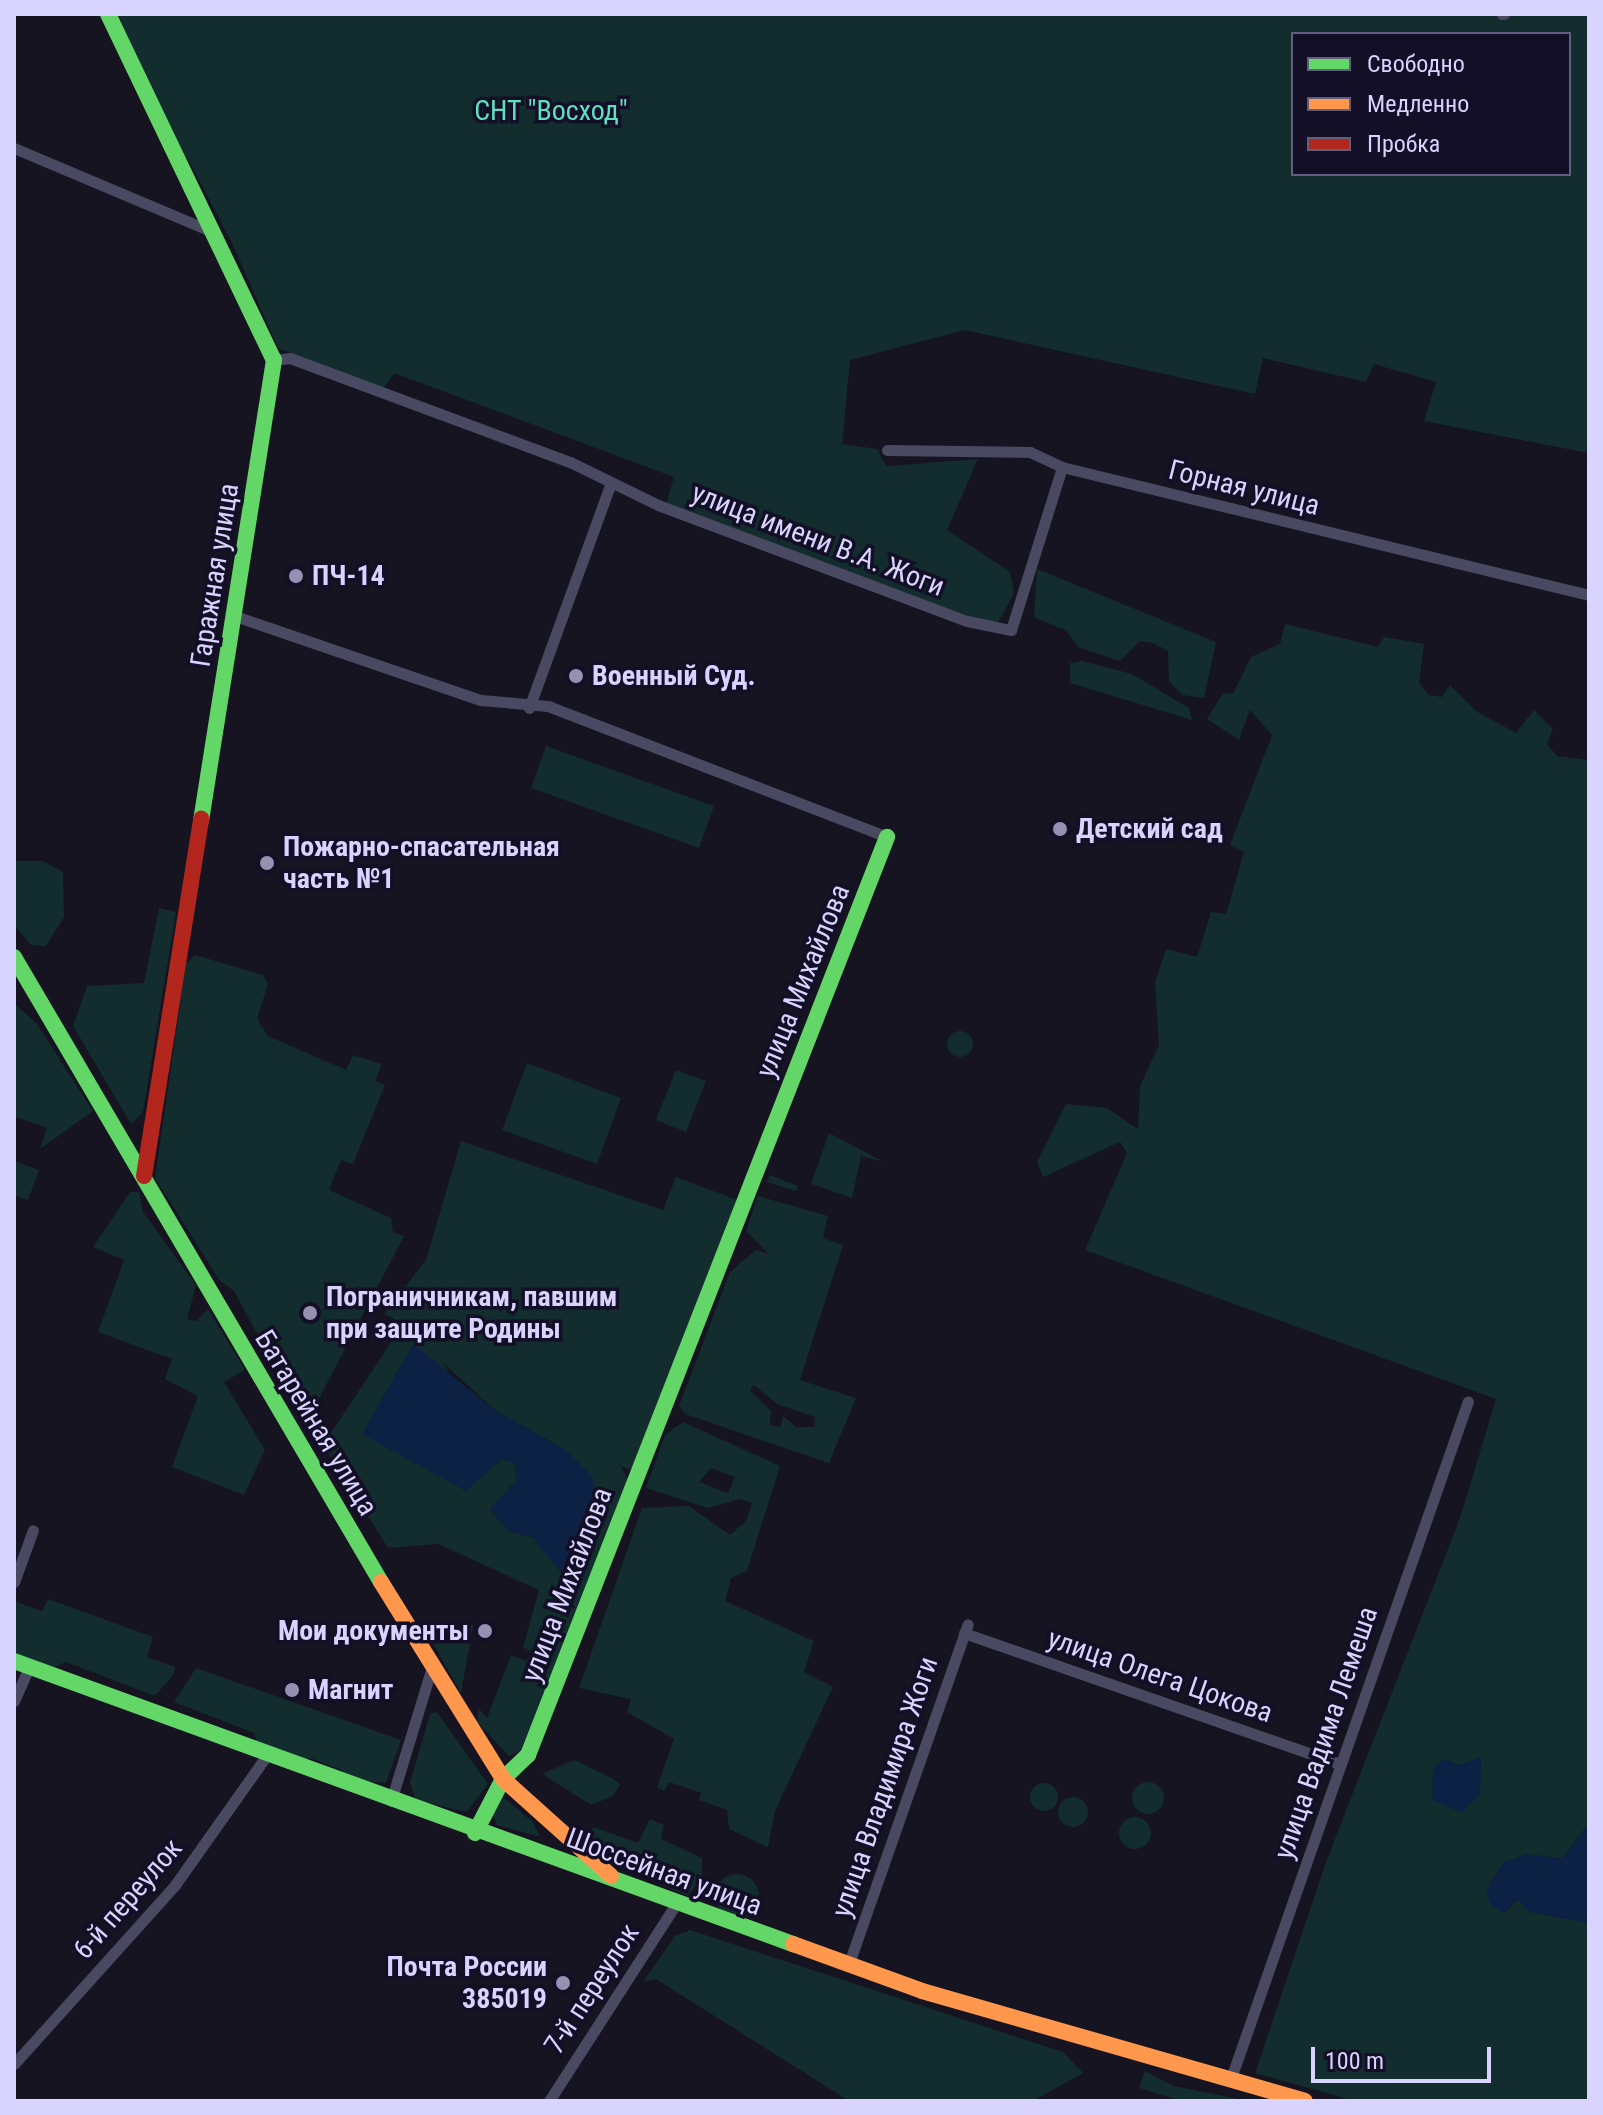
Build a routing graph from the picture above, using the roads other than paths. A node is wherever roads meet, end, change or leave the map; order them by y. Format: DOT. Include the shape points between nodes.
graph roads {
  1 [pos="108,14"];
  2 [pos="14,148"];
  3 [pos="213,232"];
  4 [pos="274,360"];
  5 [pos="887,450"];
  6 [pos="1062,467"];
  7 [pos="611,483"];
  8 [pos="1589,595"];
  9 [pos="235,616"];
  10 [pos="529,708"];
  11 [pos="887,837"];
  12 [pos="14,957"];
  13 [pos="144,1176"];
  14 [pos="1468,1401"];
  15 [pos="33,1530"];
  16 [pos="14,1582"];
  17 [pos="966,1628"];
  18 [pos="22,1664"];
  19 [pos="431,1670"];
  20 [pos="14,1701"];
  21 [pos="267,1755"];
  22 [pos="1341,1764"];
  23 [pos="503,1779"];
  24 [pos="391,1801"];
  25 [pos="475,1833"];
  26 [pos="618,1881"];
  27 [pos="676,1904"];
  28 [pos="848,1966"];
  29 [pos="14,2064"];
  30 [pos="1230,2081"];
  31 [pos="549,2101"];
  32 [pos="1305,2101"];
  1 -- 3 [label="main road"];
  2 -- 3 [label="street"];
  3 -- 4 [label="main road"];
  4 -- 7 [label="street, улица имени В.А. Жоги" via="290,358"];
  4 -- 9 [label="main road, Гаражная улица"];
  5 -- 6 [label="street, Горная улица" via="980,447 1030,452"];
  6 -- 7 [label="street, улица имени В.А. Жоги" via="1011,630 967,621"];
  6 -- 8 [label="street, Горная улица"];
  7 -- 10 [label="street"];
  9 -- 10 [label="street, улица Михайлова" via="481,700"];
  9 -- 13 [label="main road, Гаражная улица"];
  10 -- 11 [label="street, улица Михайлова" via="548,706"];
  11 -- 23 [label="main road, улица Михайлова" via="528,1755"];
  12 -- 13 [label="main road, Батарейная улица"];
  13 -- 19 [label="main road, Батарейная улица"];
  14 -- 22 [label="street, улица Вадима Лемеша"];
  15 -- 16 [label="street"];
  17 -- 22 [label="street, улица Олега Цокова"];
  17 -- 28 [label="street, улица Владимира Жоги"];
  18 -- 20 [label="street"];
  18 -- 21 [label="main road, Шоссейная улица"];
  19 -- 23 [label="main road, Батарейная улица"];
  19 -- 24 [label="street"];
  21 -- 24 [label="main road, Шоссейная улица"];
  21 -- 29 [label="street, 6-й переулок" via="175,1885"];
  22 -- 30 [label="street, улица Вадима Лемеша"];
  23 -- 25 [label="main road, улица Михайлова"];
  23 -- 26 [label="main road, Батарейная улица"];
  24 -- 25 [label="main road, Шоссейная улица"];
  25 -- 26 [label="main road, Шоссейная улица"];
  26 -- 27 [label="main road, Шоссейная улица"];
  27 -- 28 [label="main road, Шоссейная улица"];
  27 -- 31 [label="street, 7-й переулок"];
  28 -- 30 [label="main road, Шоссейная улица"];
  30 -- 32 [label="main road, Шоссейная улица"];
}
